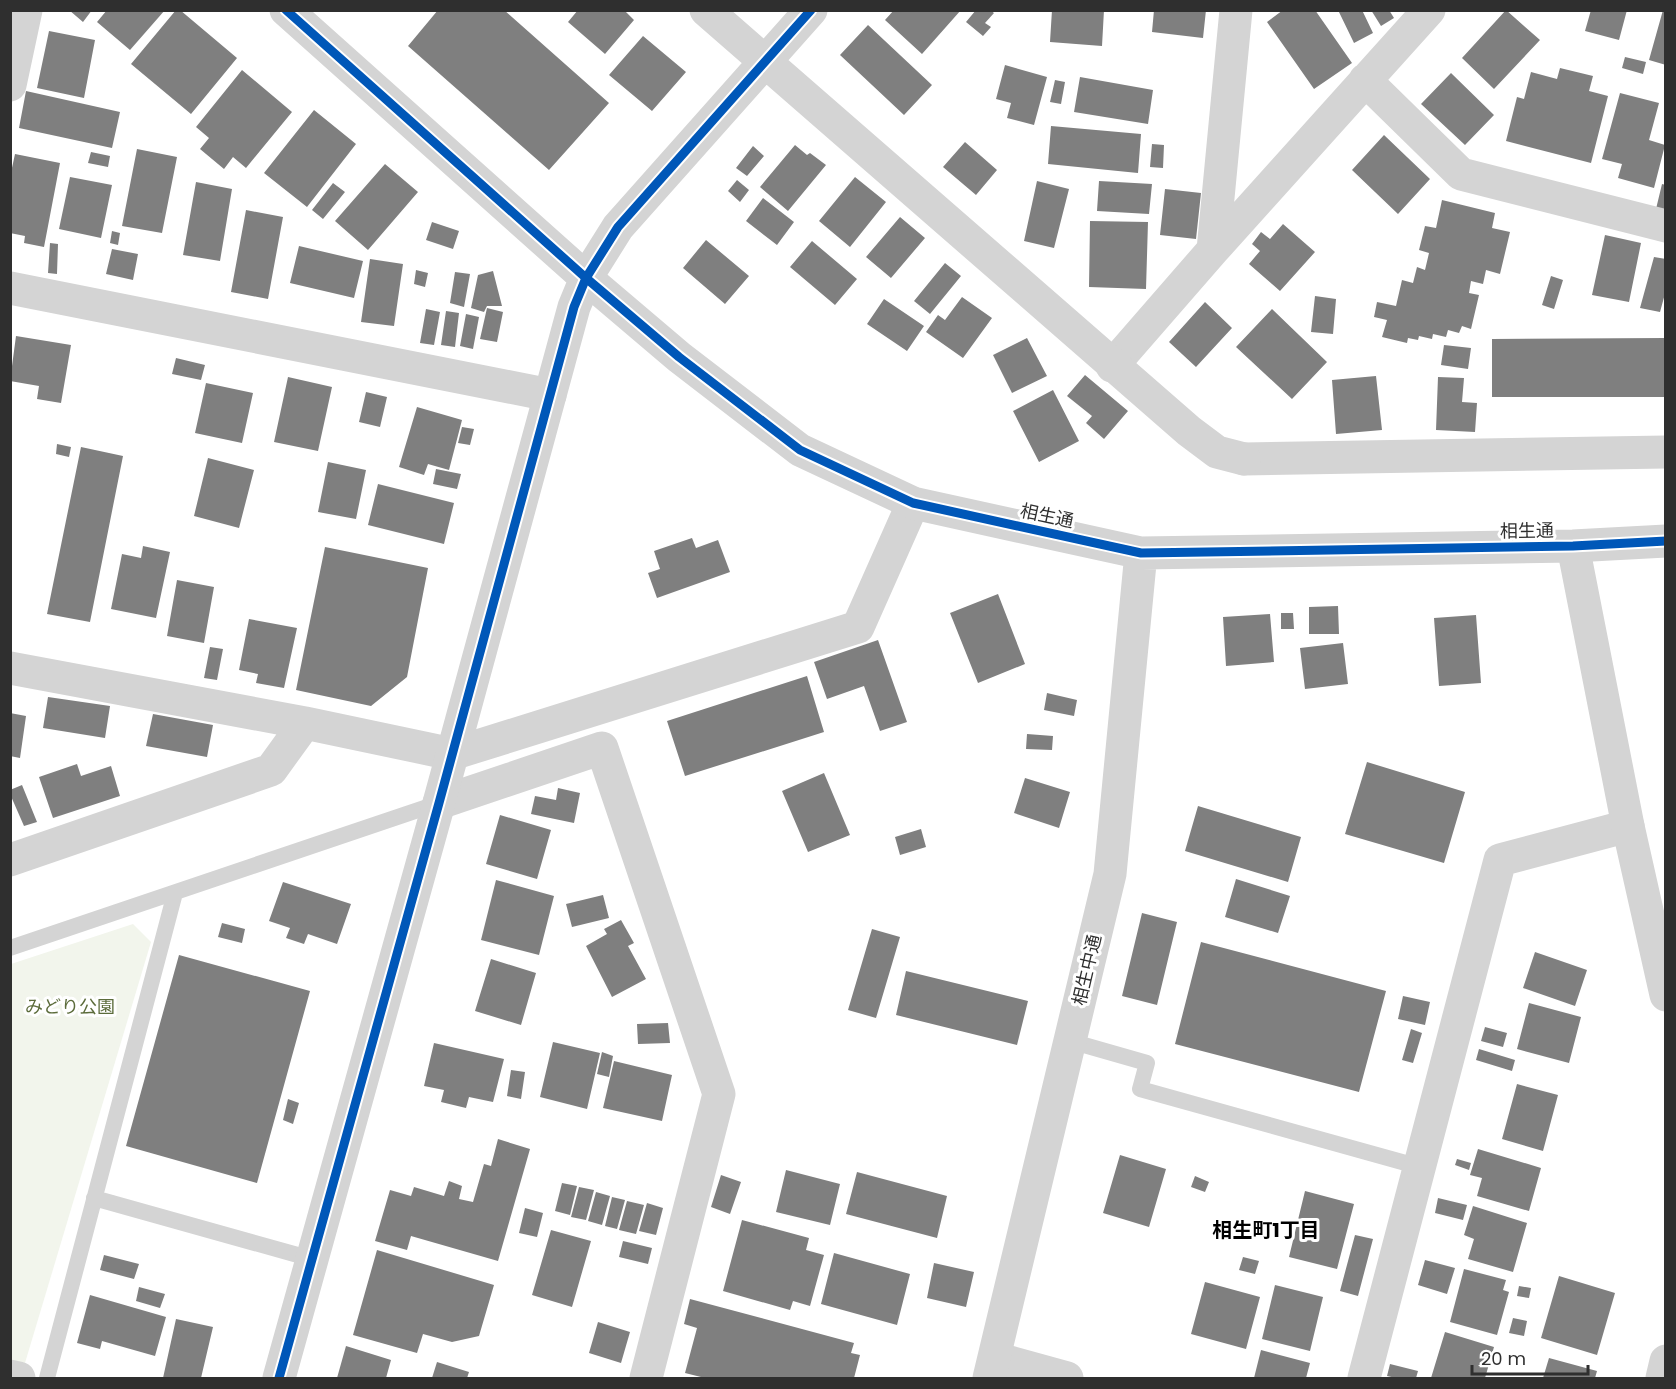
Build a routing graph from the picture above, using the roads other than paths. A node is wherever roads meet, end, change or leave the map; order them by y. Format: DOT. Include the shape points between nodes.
graph roads {
  1 [pos="26,10"];
  2 [pos="286,10"];
  3 [pos="706,10"];
  4 [pos="811,10"];
  5 [pos="1236,10"];
  6 [pos="1429,10"];
  7 [pos="765,62"];
  8 [pos="1365,80"];
  9 [pos="10,85"];
  10 [pos="1665,226"];
  11 [pos="1213,250"];
  12 [pos="586,278"];
  13 [pos="10,288"];
  14 [pos="1112,366"];
  15 [pos="550,395"];
  16 [pos="1665,452"];
  17 [pos="913,503"];
  18 [pos="1665,542"];
  19 [pos="1573,546"];
  20 [pos="1141,553"];
  21 [pos="10,669"];
  22 [pos="305,723"];
  23 [pos="452,754"];
  24 [pos="439,803"];
  25 [pos="1628,826"];
  26 [pos="10,860"];
  27 [pos="176,893"];
  28 [pos="10,948"];
  29 [pos="1665,995"];
  30 [pos="1070,1041"];
  31 [pos="1420,1167"];
  32 [pos="94,1198"];
  33 [pos="312,1259"];
  34 [pos="1665,1361"];
  35 [pos="992,1368"];
  36 [pos="10,1376"];
  37 [pos="19,1378"];
  38 [pos="47,1378"];
  39 [pos="279,1378"];
  40 [pos="646,1378"];
  41 [pos="1067,1378"];
  42 [pos="1364,1378"];
  43 [pos="1662,1378"];
  1 -- 9 [label="street"];
  2 -- 12 [label="street, 相生通"];
  3 -- 7 [label="street"];
  4 -- 7 [label="street"];
  5 -- 11 [label="street"];
  6 -- 8 [label="street"];
  7 -- 12 [label="street" via="618,226"];
  7 -- 14 [label="street"];
  8 -- 10 [label="street" via="1461,174"];
  8 -- 11 [label="street"];
  11 -- 14 [label="street"];
  12 -- 15 [label="street"];
  12 -- 17 [label="street, 相生通" via="679,357 800,450"];
  13 -- 15 [label="street"];
  14 -- 16 [label="street" via="1217,452 1244,459"];
  15 -- 23 [label="street"];
  17 -- 20 [label="street, 相生通"];
  17 -- 23 [label="street" via="858,627"];
  18 -- 19 [label="street, 相生通"];
  19 -- 20 [label="street, 相生通"];
  19 -- 25 [label="street"];
  20 -- 30 [label="street, 相生中通" via="1110,874"];
  21 -- 22 [label="street"];
  22 -- 23 [label="street"];
  22 -- 26 [label="street" via="271,770"];
  23 -- 24 [label="street"];
  24 -- 27 [label="lane"];
  24 -- 33 [label="street"];
  24 -- 40 [label="street" via="602,748 719,1094"];
  25 -- 29 [label="street"];
  25 -- 31 [label="street" via="1500,860"];
  27 -- 28 [label="lane"];
  27 -- 32 [label="lane"];
  30 -- 31 [label="lane" via="1147,1063 1140,1089"];
  30 -- 35 [label="street, 相生中通"];
  31 -- 42 [label="street"];
  32 -- 33 [label="lane"];
  32 -- 38 [label="lane"];
  33 -- 39 [label="street"];
  34 -- 43 [label="street"];
  35 -- 41 [label="street"];
  36 -- 37 [label="street"];
}
